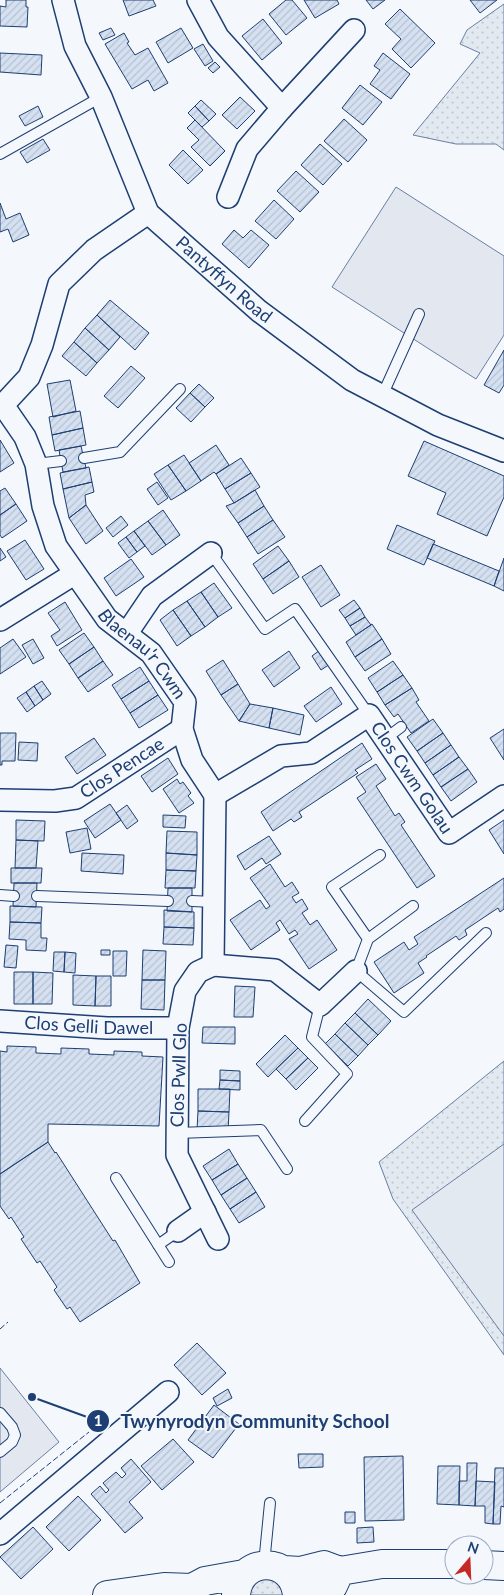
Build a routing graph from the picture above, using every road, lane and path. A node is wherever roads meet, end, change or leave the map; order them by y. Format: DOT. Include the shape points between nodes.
graph roads {
  1 [pos="63,0"];
  2 [pos="198,0"];
  3 [pos="354,30"];
  4 [pos="101,96"];
  5 [pos="282,108"];
  6 [pos="0,154"];
  7 [pos="228,197"];
  8 [pos="148,213"];
  9 [pos="420,314"];
  10 [pos="180,389"];
  11 [pos="382,396"];
  12 [pos="1,406"];
  13 [pos="504,451"];
  14 [pos="84,458"];
  15 [pos="61,461"];
  16 [pos="36,464"];
  17 [pos="211,553"];
  18 [pos="74,574"];
  19 [pos="0,620"];
  20 [pos="127,633"];
  21 [pos="369,715"];
  22 [pos="182,730"];
  23 [pos="215,795"];
  24 [pos="504,796"];
  25 [pos="0,800"];
  26 [pos="380,855"];
  27 [pos="0,895"];
  28 [pos="14,896"];
  29 [pos="37,896"];
  30 [pos="168,900"];
  31 [pos="192,901"];
  32 [pos="214,902"];
  33 [pos="412,906"];
  34 [pos="486,933"];
  35 [pos="368,939"];
  36 [pos="213,964"];
  37 [pos="356,971"];
  38 [pos="320,1005"];
  39 [pos="0,1022"];
  40 [pos="178,1028"];
  41 [pos="305,1121"];
  42 [pos="177,1133"];
  43 [pos="287,1169"];
  44 [pos="116,1178"];
  45 [pos="205,1212"];
  46 [pos="178,1230"];
  47 [pos="218,1239"];
  48 [pos="158,1245"];
  49 [pos="169,1262"];
  50 [pos="168,1392"];
  51 [pos="0,1413"];
  52 [pos="0,1452"];
  53 [pos="270,1502"];
  54 [pos="0,1534"];
  55 [pos="444,1564"];
  56 [pos="340,1571"];
  57 [pos="257,1576"];
  58 [pos="197,1592"];
  59 [pos="107,1595"];
  60 [pos="297,1595"];
  61 [pos="315,1595"];
  1 -- 4 [label="street, Pantyffyn Road" via="76,46"];
  2 -- 5 [label="street" via="218,37"];
  3 -- 5 [label="street"];
  4 -- 6 [label="lane"];
  4 -- 8 [label="street, Pantyffyn Road"];
  5 -- 7 [label="street" via="246,149"];
  8 -- 11 [label="street, Pantyffyn Road" via="259,311 352,380"];
  8 -- 12 [label="street, Blaenau'r Cwm" via="94,250 59,284 42,345 29,377"];
  9 -- 11 [label="lane"];
  10 -- 14 [label="lane" via="120,452"];
  11 -- 13 [label="street, Pantyffyn Road" via="438,425"];
  12 -- 16 [label="street, Blaenau'r Cwm" via="25,437"];
  15 -- 16 [label="lane"];
  16 -- 18 [label="street, Blaenau'r Cwm" via="43,506 56,546"];
  17 -- 20 [label="street" via="152,596"];
  17 -- 21 [label="lane" via="265,629 295,609"];
  18 -- 19 [label="street"];
  18 -- 20 [label="street, Blaenau'r Cwm" via="107,619"];
  20 -- 22 [label="street, Blaenau'r Cwm" via="151,653 185,702"];
  21 -- 23 [label="street, Clos Cwm Golau" via="311,752 281,756"];
  21 -- 24 [label="street, Clos Cwm Golau" via="393,733 449,833"];
  22 -- 23 [label="street, Blaenau'r Cwm" via="192,760"];
  22 -- 25 [label="street, Clos Pencae" via="76,798 55,802"];
  23 -- 32 [label="street"];
  26 -- 35 [label="lane" via="332,887"];
  27 -- 28 [label="lane"];
  29 -- 30 [label="lane"];
  31 -- 32 [label="lane"];
  32 -- 36 [label="street"];
  33 -- 35 [label="lane"];
  34 -- 37 [label="lane" via="404,1012"];
  35 -- 37 [label="lane"];
  36 -- 38 [label="street" via="274,970"];
  36 -- 40 [label="street, Clos Pwll Glo" via="198,972 185,991"];
  37 -- 38 [label="street"];
  38 -- 41 [label="lane" via="312,1038 347,1074"];
  39 -- 40 [label="street, Clos Gelli Dawel"];
  40 -- 42 [label="street, Clos Pwll Glo"];
  42 -- 43 [label="lane" via="261,1130"];
  42 -- 45 [label="street, Clos Pwll Glo" via="177,1155"];
  44 -- 48 [label="lane"];
  45 -- 46 [label="street"];
  45 -- 47 [label="street, Clos Pwll Glo"];
  46 -- 48 [label="lane"];
  48 -- 49 [label="lane"];
  50 -- 54 [label="street"];
  51 -- 52 [label="lane" via="15,1435"];
  53 -- 57 [label="lane"];
  55 -- 56 [label="street" via="382,1564"];
  56 -- 57 [label="street" via="324,1565"];
  56 -- 61 [label="street" via="334,1586"];
  57 -- 58 [label="street" via="205,1581"];
  57 -- 60 [label="street" via="291,1577"];
  58 -- 59 [label="street" via="164,1587"];
}
